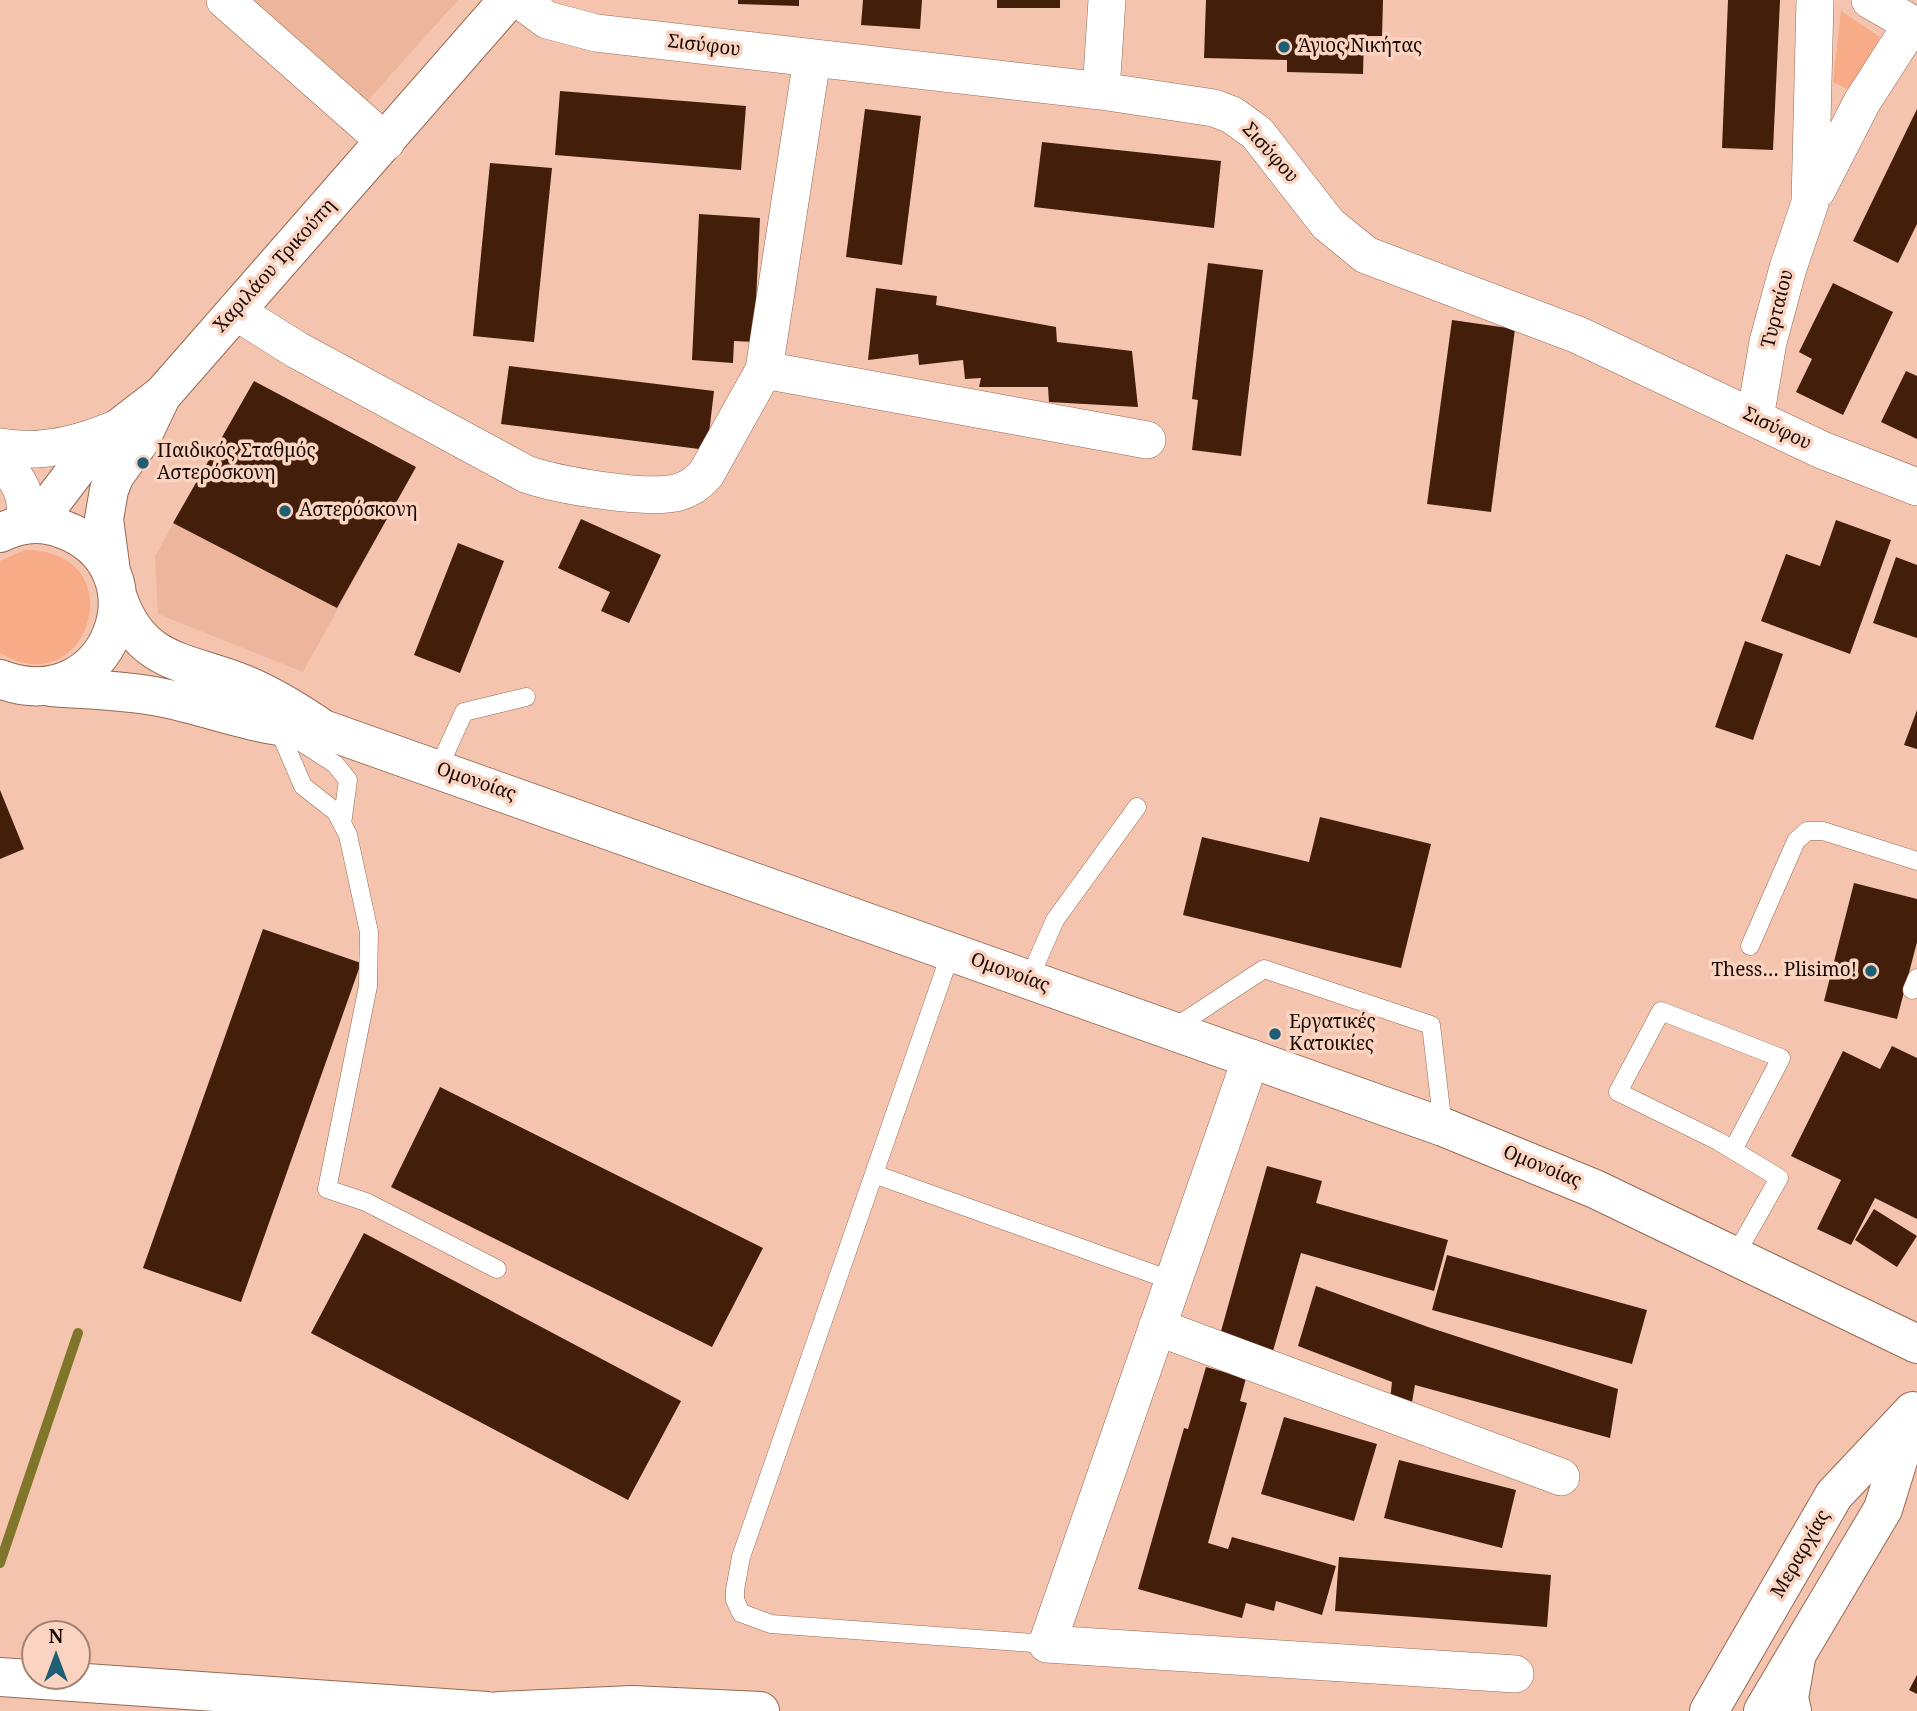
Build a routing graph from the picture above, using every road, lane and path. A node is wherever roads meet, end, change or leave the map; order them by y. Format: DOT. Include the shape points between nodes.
graph roads {
  1 [pos="225,0"];
  2 [pos="508,0"];
  3 [pos="520,0"];
  4 [pos="1107,0"];
  5 [pos="1815,0"];
  6 [pos="1870,0"];
  7 [pos="1914,25"];
  8 [pos="811,58"];
  9 [pos="1101,91"];
  10 [pos="386,142"];
  11 [pos="1810,202"];
  12 [pos="234,311"];
  13 [pos="764,370"];
  14 [pos="163,394"];
  15 [pos="1755,418"];
  16 [pos="113,430"];
  17 [pos="1147,440"];
  18 [pos="0,447"];
  19 [pos="0,458"];
  20 [pos="1917,487"];
  21 [pos="20,527"];
  22 [pos="115,586"];
  23 [pos="19,687"];
  24 [pos="526,697"];
  25 [pos="278,728"];
  26 [pos="323,729"];
  27 [pos="438,769"];
  28 [pos="1137,807"];
  29 [pos="342,824"];
  30 [pos="1917,861"];
  31 [pos="1750,946"];
  32 [pos="951,952"];
  33 [pos="1029,979"];
  34 [pos="1171,1030"];
  35 [pos="1251,1058"];
  36 [pos="1443,1127"];
  37 [pos="1733,1150"];
  38 [pos="874,1174"];
  39 [pos="1736,1254"];
  40 [pos="497,1269"];
  41 [pos="1173,1281"];
  42 [pos="1157,1327"];
  43 [pos="1917,1344"];
  44 [pos="1915,1408"];
  45 [pos="1561,1477"];
  46 [pos="1047,1644"];
  47 [pos="1796,1658"];
  48 [pos="1515,1674"];
  49 [pos="0,1677"];
  50 [pos="487,1711"];
  51 [pos="499,1711"];
  52 [pos="760,1711"];
  53 [pos="1709,1711"];
  54 [pos="1763,1711"];
  55 [pos="1793,1711"];
  1 -- 10 [label="street"];
  2 -- 10 [label="street, Χαριλάου Τρικούπη"];
  3 -- 8 [label="street, Σισύφου" via="547,20 571,29"];
  4 -- 9 [label="street"];
  5 -- 11 [label="street, Τυρταίου"];
  6 -- 7 [label="street, Τυρταίου"];
  7 -- 11 [label="street, Τυρταίου" via="1862,102"];
  8 -- 9 [label="street, Σισύφου"];
  8 -- 13 [label="street"];
  9 -- 15 [label="street, Σισύφου" via="1197,104 1232,115 1274,152 1328,224 1366,255 1577,335"];
  10 -- 12 [label="street, Χαριλάου Τρικούπη"];
  11 -- 15 [label="street, Τυρταίου" via="1772,330"];
  12 -- 13 [label="street" via="526,474 626,492 664,494 697,485"];
  12 -- 14 [label="street, Χαριλάου Τρικούπη"];
  13 -- 17 [label="street"];
  14 -- 16 [label="street, Χαριλάου Τρικούπη"];
  14 -- 22 [label="street" via="109,490 104,533"];
  15 -- 20 [label="street, Σισύφου"];
  16 -- 18 [label="street" via="56,447"];
  16 -- 21 [label="street, Χαριλάου Τρικούπη"];
  19 -- 21 [label="street" via="24,492"];
  21 -- 22 [label="street" via="63,529 88,542 102,556"];
  22 -- 23 [label="street" via="117,623 93,664 74,679"];
  22 -- 26 [label="street, Ομονοίας" via="136,635 157,653 269,694"];
  23 -- 25 [label="street" via="161,697"];
  24 -- 27 [label="lane" via="464,712"];
  25 -- 26 [label="street"];
  25 -- 29 [label="lane" via="303,786 336,812"];
  25 -- 29 [label="lane" via="335,764 348,780"];
  26 -- 27 [label="street, Ομονοίας"];
  27 -- 32 [label="street, Ομονοίας"];
  28 -- 33 [label="lane" via="1055,920"];
  29 -- 40 [label="lane" via="369,932 368,986 327,1189 366,1202"];
  30 -- 31 [label="lane" via="1823,831 1807,831 1796,841"];
  32 -- 33 [label="street, Ομονοίας"];
  32 -- 38 [label="lane"];
  33 -- 34 [label="street, Ομονοίας"];
  34 -- 35 [label="street, Ομονοίας"];
  34 -- 36 [label="lane" via="1264,969 1432,1025"];
  35 -- 36 [label="street, Ομονοίας"];
  35 -- 41 [label="street"];
  36 -- 39 [label="street, Ομονοίας" via="1595,1188"];
  37 -- 37 [label="lane" via="1618,1092 1661,1011 1781,1058"];
  37 -- 39 [label="lane" via="1779,1178"];
  38 -- 41 [label="lane"];
  38 -- 46 [label="lane" via="741,1557 736,1606 748,1618 771,1623"];
  39 -- 43 [label="street, Ομονοίας"];
  41 -- 42 [label="street"];
  42 -- 45 [label="street"];
  42 -- 46 [label="street"];
  44 -- 47 [label="street, Μεραρχίας" via="1883,1509"];
  44 -- 53 [label="street, Μεραρχίας" via="1834,1495"];
  46 -- 48 [label="street"];
  47 -- 54 [label="street, Μεραρχίας"];
  47 -- 55 [label="street" via="1789,1698"];
  49 -- 50 [label="street"];
  51 -- 52 [label="street" via="632,1705"];
}
